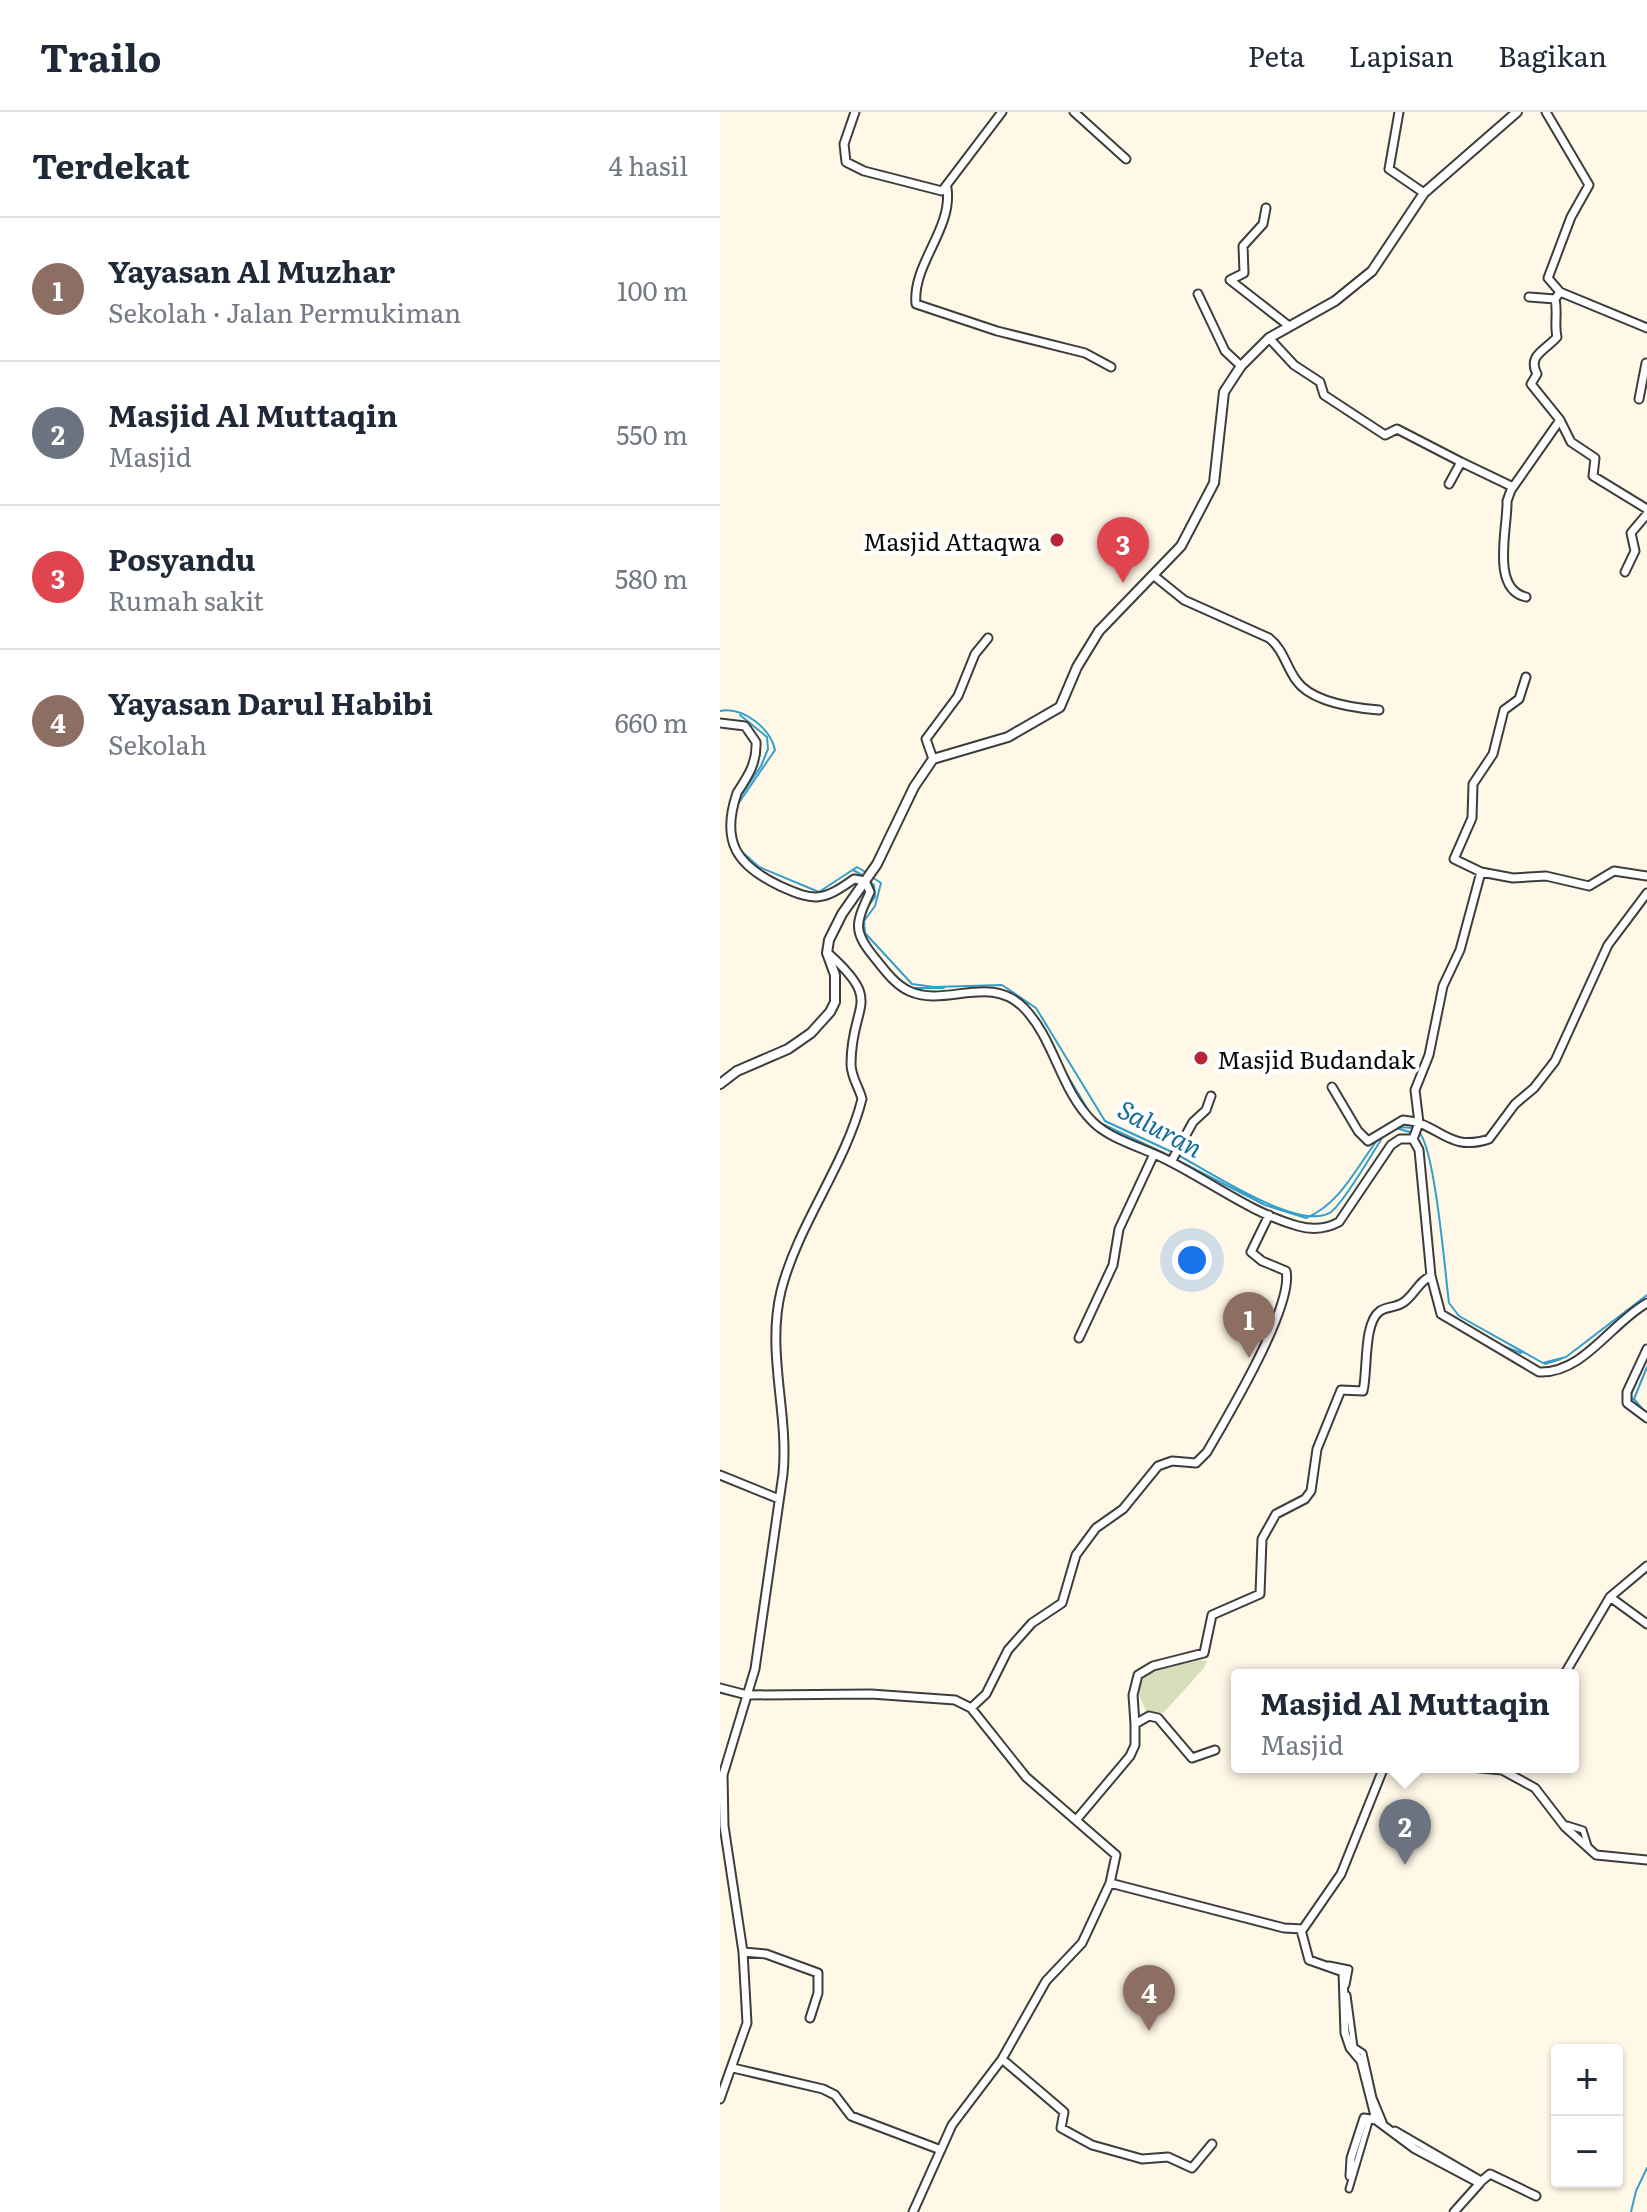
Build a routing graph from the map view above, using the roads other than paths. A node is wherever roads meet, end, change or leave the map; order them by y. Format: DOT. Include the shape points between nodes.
graph roads {
  1 [pos="855,112"];
  2 [pos="1002,112"];
  3 [pos="1074,112"];
  4 [pos="1399,112"];
  5 [pos="1517,112"];
  6 [pos="1546,112"];
  7 [pos="1126,159"];
  8 [pos="947,188"];
  9 [pos="1424,193"];
  10 [pos="1266,208"];
  11 [pos="1198,294"];
  12 [pos="1557,296"];
  13 [pos="1529,297"];
  14 [pos="1289,326"];
  15 [pos="1647,328"];
  16 [pos="1269,338"];
  17 [pos="1647,353"];
  18 [pos="1646,363"];
  19 [pos="1241,366"];
  20 [pos="1111,367"];
  21 [pos="1639,399"];
  22 [pos="1560,420"];
  23 [pos="1461,462"];
  24 [pos="1449,484"];
  25 [pos="1513,487"];
  26 [pos="1647,512"];
  27 [pos="1625,572"];
  28 [pos="1153,575"];
  29 [pos="1526,597"];
  30 [pos="988,638"];
  31 [pos="1526,677"];
  32 [pos="1379,710"];
  33 [pos="720,723"];
  34 [pos="933,759"];
  35 [pos="1481,872"];
  36 [pos="1647,876"];
  37 [pos="866,880"];
  38 [pos="1647,893"];
  39 [pos="1644,904"];
  40 [pos="827,953"];
  41 [pos="720,1084"];
  42 [pos="1332,1087"];
  43 [pos="1211,1096"];
  44 [pos="1418,1125"];
  45 [pos="1413,1138"];
  46 [pos="1154,1154"];
  47 [pos="1174,1157"];
  48 [pos="1269,1215"];
  49 [pos="1431,1276"];
  50 [pos="1647,1303"];
  51 [pos="1079,1338"];
  52 [pos="1647,1349"];
  53 [pos="1647,1418"];
  54 [pos="720,1475"];
  55 [pos="779,1499"];
  56 [pos="1647,1566"];
  57 [pos="1610,1597"];
  58 [pos="1647,1624"];
  59 [pos="1568,1669"];
  60 [pos="720,1688"];
  61 [pos="747,1695"];
  62 [pos="971,1708"];
  63 [pos="1135,1724"];
  64 [pos="1215,1750"];
  65 [pos="1382,1773"];
  66 [pos="1512,1773"];
  67 [pos="721,1775"];
  68 [pos="1077,1819"];
  69 [pos="1647,1860"];
  70 [pos="1110,1883"];
  71 [pos="1302,1930"];
  72 [pos="743,1952"];
  73 [pos="810,2018"];
  74 [pos="1002,2059"];
  75 [pos="733,2068"];
  76 [pos="720,2099"];
  77 [pos="1376,2119"];
  78 [pos="1212,2144"];
  79 [pos="941,2150"];
  80 [pos="1350,2176"];
  81 [pos="1480,2182"];
  82 [pos="1349,2189"];
  83 [pos="1536,2196"];
  84 [pos="913,2212"];
  85 [pos="1453,2212"];
  1 -- 8 [label="street" via="844,144 846,162 936,191"];
  2 -- 8 [label="street"];
  3 -- 7 [label="street"];
  4 -- 9 [label="street" via="1389,169"];
  5 -- 9 [label="street"];
  6 -- 12 [label="street" via="1589,185 1548,278"];
  8 -- 20 [label="street" via="948,209 916,304 1085,353"];
  9 -- 14 [label="street" via="1372,271 1335,301"];
  10 -- 14 [label="street" via="1263,224 1243,246 1244,273 1230,280"];
  11 -- 19 [label="street" via="1225,351"];
  12 -- 13 [label="street"];
  12 -- 15 [label="street"];
  12 -- 22 [label="street" via="1557,336 1534,358 1537,374 1531,385"];
  14 -- 16 [label="street"];
  16 -- 19 [label="street"];
  16 -- 23 [label="street" via="1294,365 1320,382 1324,395 1359,420 1386,435 1397,429"];
  17 -- 18 [label="street"];
  18 -- 21 [label="street"];
  19 -- 28 [label="street" via="1224,392 1214,483 1205,507 1181,546"];
  22 -- 25 [label="street"];
  22 -- 26 [label="street" via="1571,442 1595,458 1593,476"];
  23 -- 24 [label="street"];
  23 -- 25 [label="street"];
  25 -- 29 [label="street" via="1507,501 1504,567 1509,584"];
  26 -- 27 [label="street" via="1631,533 1635,551"];
  28 -- 32 [label="street" via="1184,600 1269,638 1308,691"];
  28 -- 34 [label="street" via="1099,631 1060,707 1008,737"];
  30 -- 34 [label="street" via="975,654 958,696 926,739"];
  31 -- 35 [label="street" via="1519,699 1504,710 1493,754 1473,784 1472,818 1454,859"];
  33 -- 37 [label="street" via="745,726 756,742 754,764 726,816 725,838 734,859 811,898 825,898 854,879"];
  34 -- 37 [label="street"];
  35 -- 36 [label="street" via="1513,878 1546,876 1580,885 1595,885 1614,871"];
  35 -- 44 [label="street" via="1415,1090"];
  37 -- 40 [label="street" via="836,925"];
  37 -- 46 [label="street" via="870,892 858,935 896,982 934,997 982,991 1020,1004 1091,1121"];
  38 -- 39 [label="street"];
  39 -- 44 [label="street" via="1608,945 1555,1061 1489,1139 1458,1144"];
  40 -- 41 [label="street" via="835,975 830,1012 788,1049"];
  40 -- 55 [label="street" via="852,975 862,996 851,1064 862,1099 779,1303 776,1355 786,1442"];
  42 -- 44 [label="street" via="1368,1141 1397,1121"];
  43 -- 47 [label="street"];
  44 -- 45 [label="street"];
  45 -- 48 [label="street" via="1400,1139 1385,1152 1339,1222 1327,1228 1301,1227"];
  45 -- 49 [label="street" via="1419,1150"];
  46 -- 47 [label="street"];
  46 -- 51 [label="street" via="1119,1229 1108,1277"];
  47 -- 48 [label="street"];
  48 -- 62 [label="street" via="1251,1252 1286,1271 1287,1288 1269,1336 1207,1452 1196,1463 1158,1466 1123,1509 1096,1528 1076,1555 1062,1603 1032,1623 1008,1650 986,1694"];
  49 -- 50 [label="street" via="1441,1314 1539,1372 1556,1373 1572,1364"];
  49 -- 63 [label="street" via="1406,1301 1379,1312 1369,1326 1363,1391 1341,1390 1317,1449 1311,1491 1276,1514 1262,1539 1260,1594 1212,1615 1204,1653 1138,1675"];
  52 -- 53 [label="street" via="1627,1392 1627,1403"];
  54 -- 55 [label="street"];
  55 -- 61 [label="street"];
  56 -- 57 [label="street"];
  57 -- 58 [label="street"];
  57 -- 59 [label="street"];
  60 -- 61 [label="street"];
  61 -- 62 [label="street" via="933,1697"];
  61 -- 67 [label="street"];
  62 -- 68 [label="street" via="1026,1777"];
  63 -- 64 [label="street" via="1156,1716 1192,1758"];
  63 -- 68 [label="street" via="1134,1750"];
  65 -- 71 [label="street" via="1341,1874"];
  66 -- 69 [label="street" via="1535,1788 1565,1827 1596,1855"];
  67 -- 72 [label="street"];
  68 -- 70 [label="street" via="1116,1855"];
  70 -- 71 [label="street"];
  70 -- 74 [label="street" via="1082,1943 1046,1981"];
  71 -- 77 [label="street" via="1309,1960 1343,1972 1345,2033 1361,2061"];
  72 -- 73 [label="street" via="766,1954 818,1973"];
  72 -- 75 [label="street" via="747,2023"];
  74 -- 78 [label="street" via="1064,2112 1061,2128 1092,2145 1142,2159 1168,2157 1192,2168"];
  74 -- 79 [label="street" via="952,2125"];
  75 -- 76 [label="street"];
  75 -- 79 [label="street" via="823,2089 835,2095 851,2116"];
  77 -- 80 [label="street" via="1364,2118"];
  77 -- 81 [label="street" via="1415,2149"];
  77 -- 82 [label="street" via="1355,2160"];
  79 -- 84 [label="street"];
  81 -- 83 [label="street" via="1490,2174"];
  81 -- 85 [label="street"];
}
